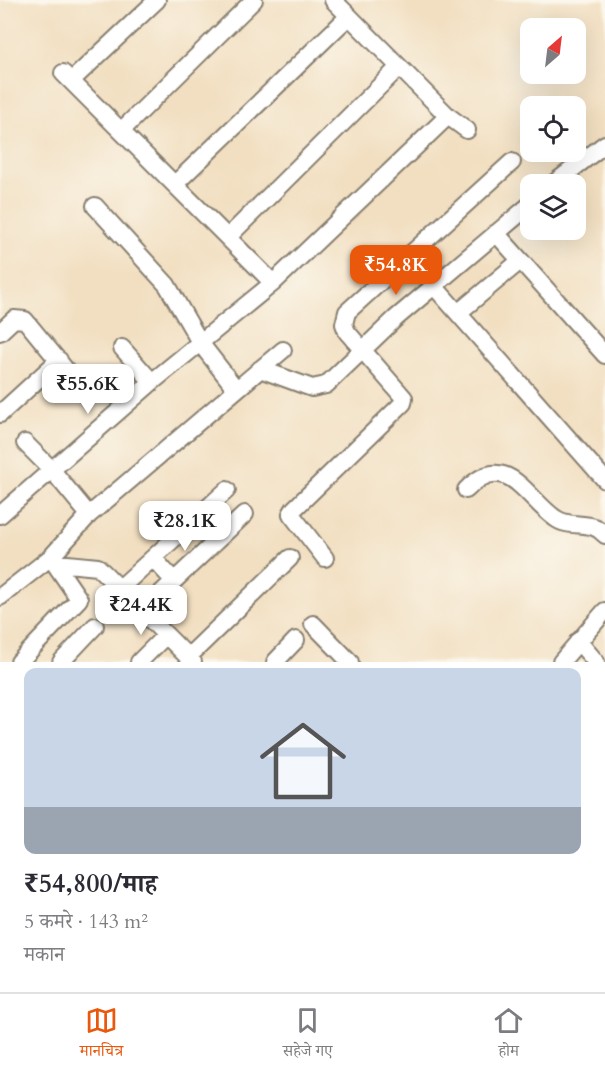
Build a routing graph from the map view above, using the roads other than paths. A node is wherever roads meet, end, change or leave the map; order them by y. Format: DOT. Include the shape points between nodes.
graph roads {
  1 [pos="157,0"];
  2 [pos="254,0"];
  3 [pos="333,0"];
  4 [pos="349,16"];
  5 [pos="399,67"];
  6 [pos="448,116"];
  7 [pos="121,130"];
  8 [pos="467,130"];
  9 [pos="605,144"];
  10 [pos="512,162"];
  11 [pos="566,174"];
  12 [pos="175,184"];
  13 [pos="95,206"];
  14 [pos="520,213"];
  15 [pos="496,233"];
  16 [pos="228,237"];
  17 [pos="520,261"];
  18 [pos="273,283"];
  19 [pos="434,286"];
  20 [pos="458,313"];
  21 [pos="0,332"];
  22 [pos="201,344"];
  23 [pos="123,348"];
  24 [pos="283,350"];
  25 [pos="363,350"];
  26 [pos="605,355"];
  27 [pos="59,360"];
  28 [pos="260,369"];
  29 [pos="75,381"];
  30 [pos="152,382"];
  31 [pos="236,389"];
  32 [pos="0,414"];
  33 [pos="25,443"];
  34 [pos="51,469"];
  35 [pos="605,480"];
  36 [pos="226,490"];
  37 [pos="466,490"];
  38 [pos="245,514"];
  39 [pos="0,515"];
  40 [pos="89,515"];
  41 [pos="605,535"];
  42 [pos="153,558"];
  43 [pos="290,558"];
  44 [pos="325,558"];
  45 [pos="54,560"];
  46 [pos="174,581"];
  47 [pos="119,589"];
  48 [pos="0,597"];
  49 [pos="142,611"];
  50 [pos="605,611"];
  51 [pos="313,624"];
  52 [pos="95,626"];
  53 [pos="166,635"];
  54 [pos="296,640"];
  55 [pos="578,641"];
  56 [pos="190,660"];
  57 [pos="19,662"];
  58 [pos="61,662"];
  59 [pos="139,662"];
  60 [pos="275,662"];
  61 [pos="350,662"];
  62 [pos="561,662"];
  63 [pos="596,662"];
  1 -- 7 [label="street" via="67,77"];
  2 -- 7 [label="street"];
  3 -- 4 [label="street"];
  4 -- 5 [label="street"];
  4 -- 12 [label="street"];
  5 -- 6 [label="street"];
  5 -- 16 [label="street"];
  6 -- 8 [label="street"];
  6 -- 18 [label="street"];
  7 -- 12 [label="street"];
  9 -- 11 [label="street"];
  10 -- 25 [label="street" via="346,312 347,332"];
  12 -- 16 [label="street"];
  13 -- 22 [label="street" via="167,285"];
  14 -- 15 [label="street"];
  15 -- 17 [label="street"];
  15 -- 19 [label="street"];
  16 -- 18 [label="street"];
  17 -- 20 [label="street"];
  17 -- 26 [label="street"];
  18 -- 22 [label="street"];
  19 -- 20 [label="street"];
  19 -- 25 [label="street"];
  20 -- 35 [label="street"];
  21 -- 27 [label="street" via="14,319 25,320"];
  22 -- 30 [label="street"];
  22 -- 31 [label="street"];
  23 -- 30 [label="street"];
  24 -- 28 [label="street"];
  25 -- 28 [label="street" via="326,385 318,387"];
  25 -- 44 [label="street" via="404,398 291,514"];
  27 -- 29 [label="street"];
  27 -- 32 [label="street"];
  28 -- 31 [label="street"];
  30 -- 34 [label="street"];
  31 -- 40 [label="street"];
  33 -- 34 [label="street"];
  34 -- 39 [label="street"];
  34 -- 40 [label="street"];
  36 -- 42 [label="street"];
  37 -- 41 [label="street" via="477,478 489,474 515,478 555,519 589,524"];
  38 -- 46 [label="street"];
  40 -- 45 [label="street"];
  42 -- 46 [label="street"];
  42 -- 47 [label="street"];
  43 -- 56 [label="street"];
  45 -- 47 [label="street" via="98,567"];
  45 -- 48 [label="street"];
  45 -- 57 [label="street" via="79,598"];
  46 -- 49 [label="street"];
  47 -- 49 [label="street"];
  49 -- 53 [label="street"];
  50 -- 55 [label="street"];
  51 -- 61 [label="street"];
  52 -- 58 [label="street"];
  53 -- 56 [label="street"];
  53 -- 59 [label="street"];
  54 -- 60 [label="street"];
  55 -- 62 [label="street"];
  55 -- 63 [label="street"];
}
